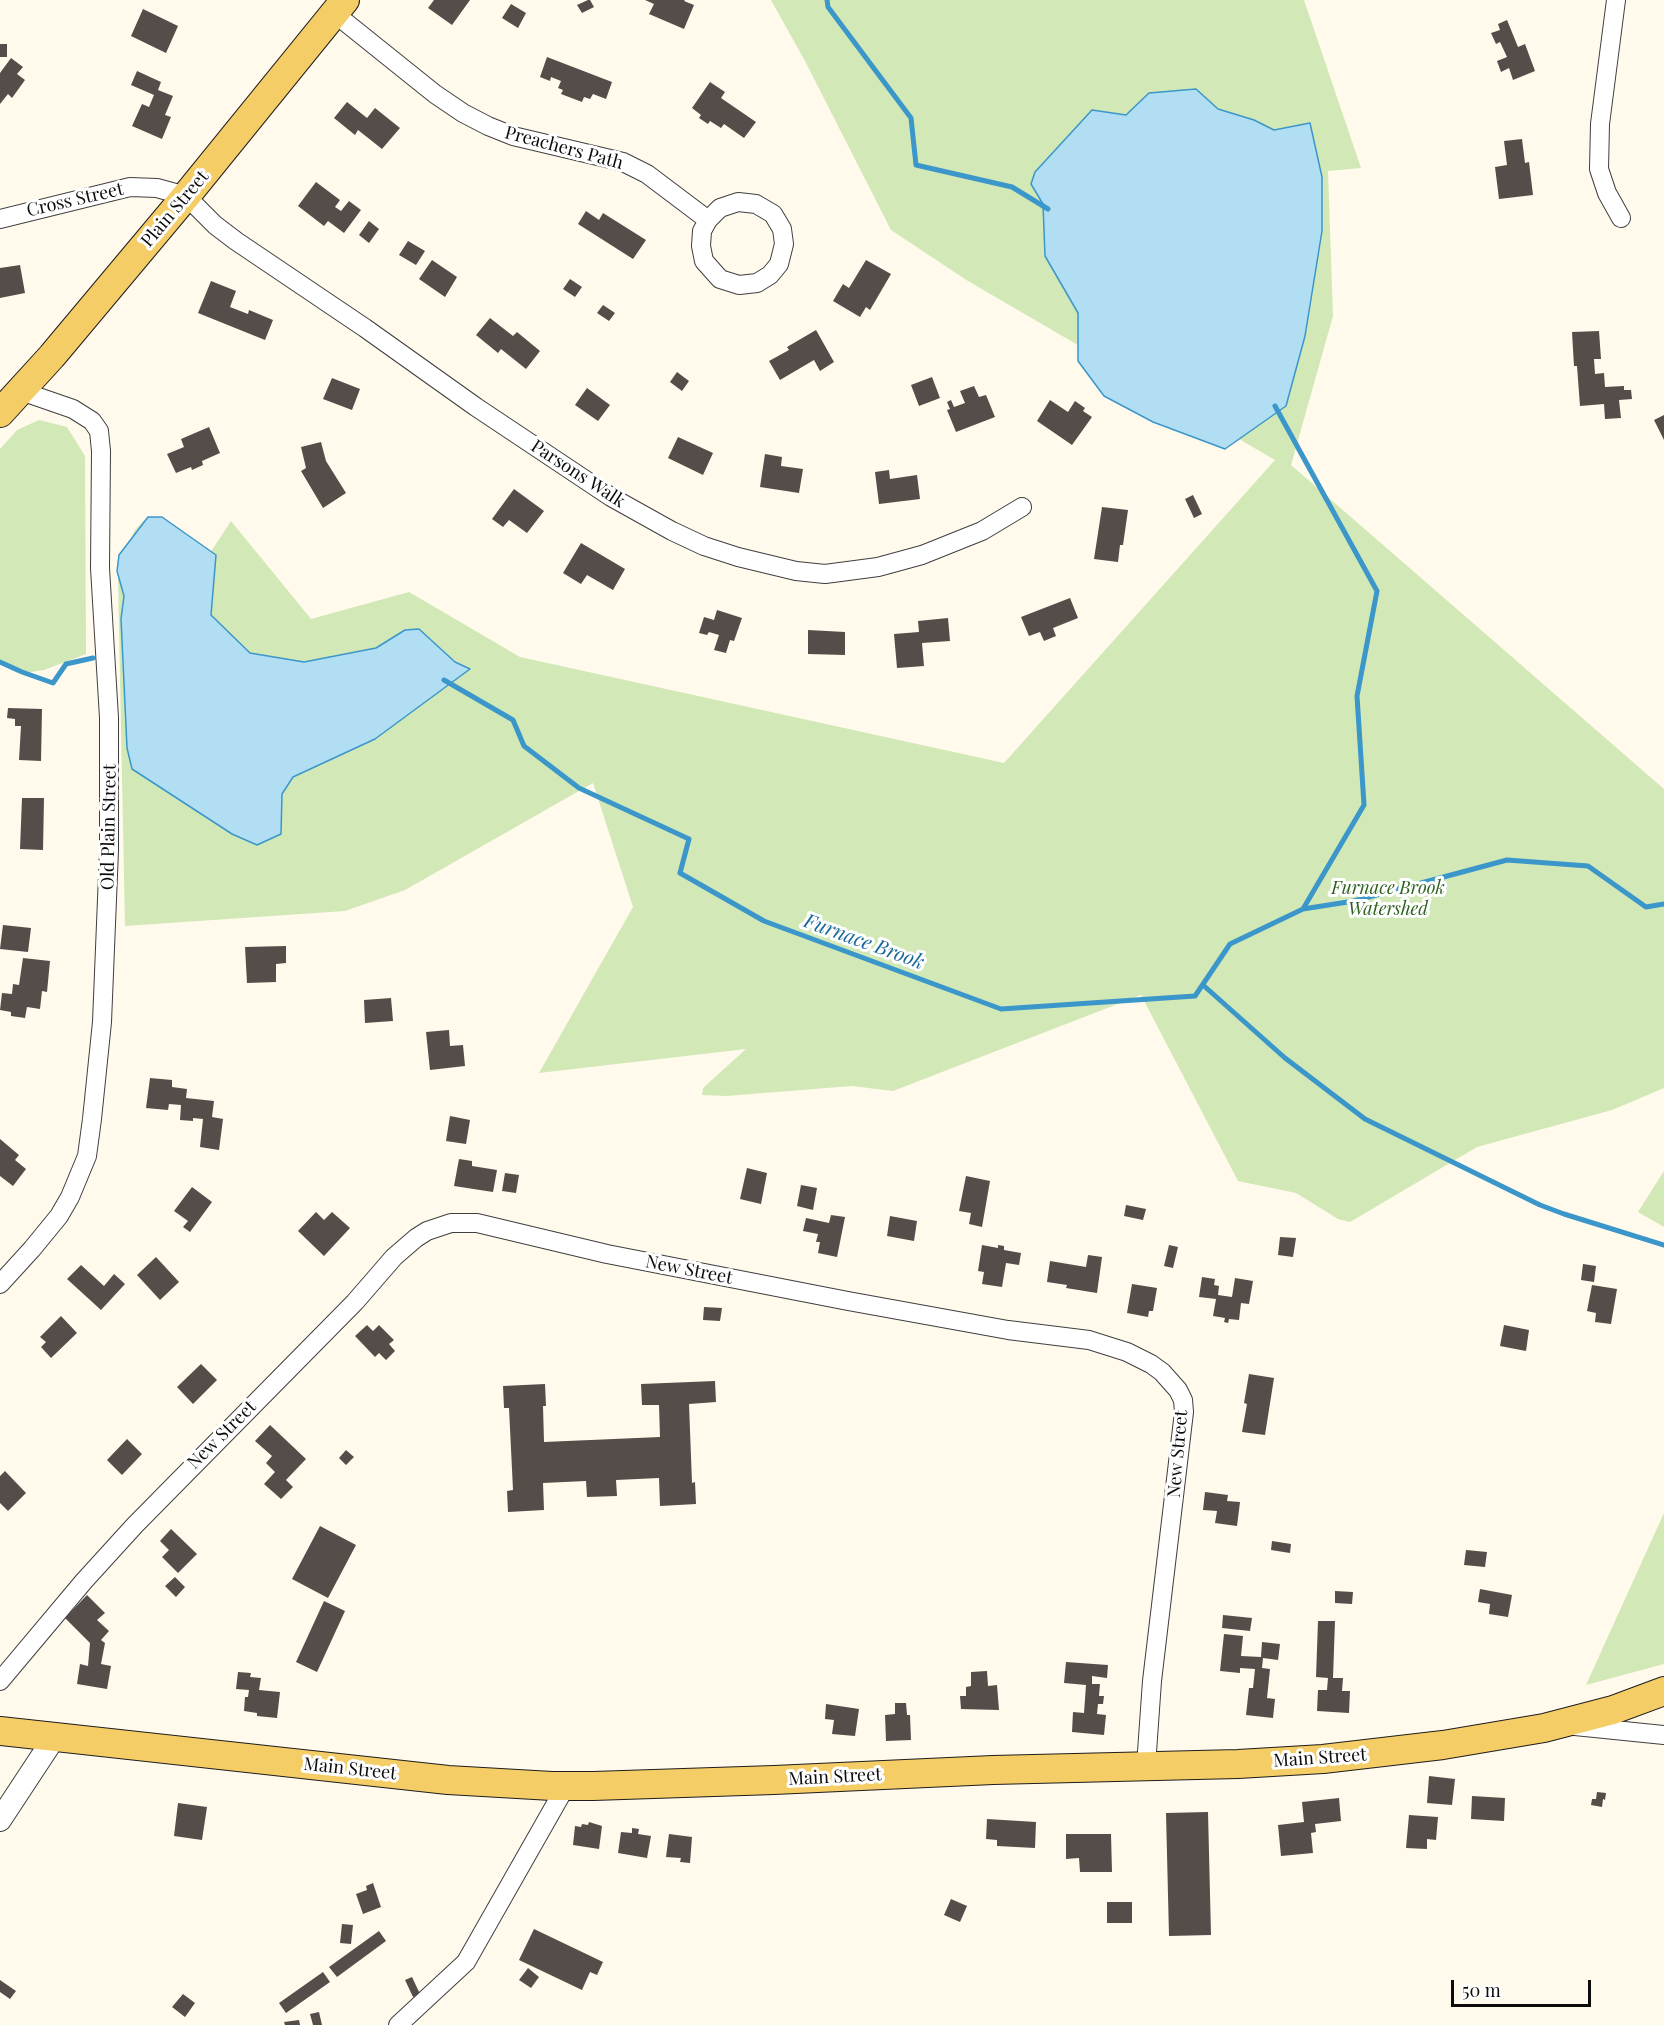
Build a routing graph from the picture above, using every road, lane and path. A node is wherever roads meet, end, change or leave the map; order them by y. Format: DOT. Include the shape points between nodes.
graph roads {
  1 [pos="1616,0"];
  2 [pos="340,7"];
  3 [pos="186,196"];
  4 [pos="1621,218"];
  5 [pos="0,219"];
  6 [pos="708,220"];
  7 [pos="21,391"];
  8 [pos="0,413"];
  9 [pos="1022,507"];
  10 [pos="0,1284"];
  11 [pos="0,1681"];
  12 [pos="1664,1691"];
  13 [pos="1561,1725"];
  14 [pos="0,1731"];
  15 [pos="1664,1735"];
  16 [pos="54,1738"];
  17 [pos="1146,1766"];
  18 [pos="566,1786"];
  19 [pos="0,1820"];
  20 [pos="398,2025"];
  1 -- 4 [label="street" via="1600,124 1599,169"];
  2 -- 3 [label="main road, Plain Street"];
  2 -- 6 [label="street, Preachers Path" via="435,94 463,113 513,136 623,162 647,174"];
  3 -- 5 [label="street, Cross Street" via="157,188 130,187"];
  3 -- 7 [label="main road, Plain Street"];
  3 -- 9 [label="street, Parsons Walk" via="236,241 476,407 611,497 704,546 796,571 852,572 922,555 994,525"];
  6 -- 6 [label="street" via="700,246 704,261 720,279 739,285 757,283 779,264 784,244 782,229 773,214 756,204 738,202 720,208"];
  7 -- 8 [label="main road, Plain Street"];
  7 -- 10 [label="street, Old Plain Street" via="73,409 92,421 99,431 100,568 110,729 109,850 102,1022 87,1156 59,1216"];
  11 -- 17 [label="street, New Street" via="135,1525 355,1302 394,1257 427,1231 451,1223 477,1223 576,1247 848,1301 1008,1330 1089,1340 1127,1352 1162,1372 1178,1390 1184,1413 1152,1681"];
  12 -- 13 [label="main road, Main Street"];
  13 -- 15 [label="street"];
  13 -- 17 [label="main road, Main Street" via="1365,1755"];
  14 -- 16 [label="main road, Main Street"];
  16 -- 18 [label="main road, Main Street" via="448,1780"];
  16 -- 19 [label="street"];
  17 -- 18 [label="main road, Main Street"];
  18 -- 20 [label="street" via="466,1962"];
}
